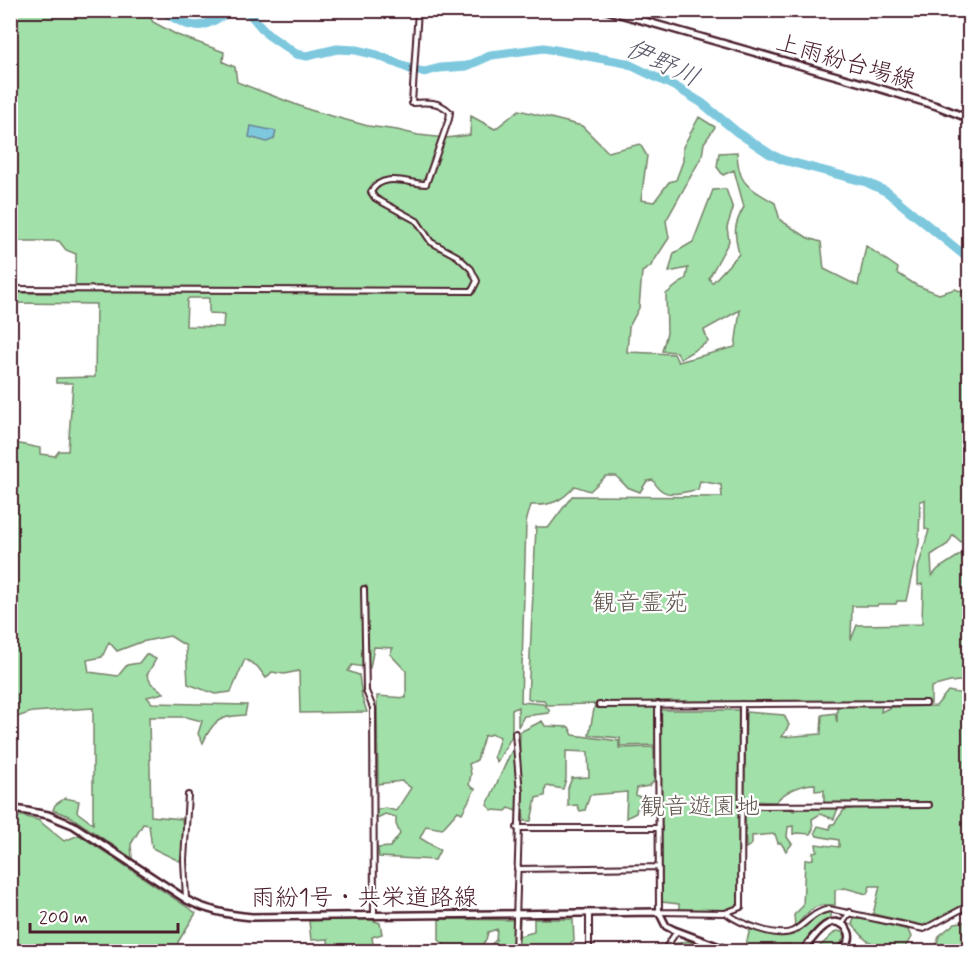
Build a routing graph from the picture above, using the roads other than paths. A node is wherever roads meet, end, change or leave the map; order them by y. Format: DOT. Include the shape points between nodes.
graph roads {
  1 [pos="418,10"];
  2 [pos="606,10"];
  3 [pos="969,119"];
  4 [pos="10,289"];
  5 [pos="364,589"];
  6 [pos="926,703"];
  7 [pos="658,704"];
  8 [pos="742,704"];
  9 [pos="599,705"];
  10 [pos="515,732"];
  11 [pos="188,795"];
  12 [pos="929,805"];
  13 [pos="741,806"];
  14 [pos="10,808"];
  15 [pos="518,828"];
  16 [pos="659,828"];
  17 [pos="659,867"];
  18 [pos="517,869"];
  19 [pos="187,900"];
  20 [pos="969,909"];
  21 [pos="659,912"];
  22 [pos="850,912"];
  23 [pos="589,913"];
  24 [pos="725,913"];
  25 [pos="516,914"];
  26 [pos="374,915"];
  27 [pos="842,924"];
  28 [pos="677,931"];
  29 [pos="515,951"];
  30 [pos="589,951"];
  31 [pos="663,951"];
  32 [pos="733,951"];
  33 [pos="802,951"];
  34 [pos="841,951"];
  1 -- 4 [label="street" via="412,104 435,102 450,112 426,184 395,179 371,192 417,221 430,242 457,256 471,269 477,281 472,291"];
  2 -- 3 [label="street, 上雨紛台場線" via="865,84"];
  5 -- 26 [label="street" via="366,691 373,708"];
  6 -- 8 [label="street"];
  7 -- 8 [label="street"];
  7 -- 9 [label="street"];
  7 -- 16 [label="street"];
  8 -- 13 [label="street"];
  10 -- 15 [label="street" via="520,777"];
  11 -- 19 [label="street" via="184,860"];
  12 -- 13 [label="street"];
  13 -- 24 [label="street" via="741,907"];
  14 -- 19 [label="street, 雨紛1号・共栄道路線" via="48,815 73,825"];
  15 -- 16 [label="street"];
  15 -- 18 [label="street"];
  16 -- 17 [label="street"];
  17 -- 18 [label="street"];
  17 -- 21 [label="street"];
  18 -- 25 [label="street"];
  19 -- 26 [label="street, 雨紛1号・共栄道路線" via="234,916"];
  20 -- 22 [label="street" via="924,929"];
  21 -- 23 [label="street, 雨紛1号・共栄道路線"];
  21 -- 24 [label="street"];
  21 -- 28 [label="street" via="666,926"];
  22 -- 24 [label="street" via="819,911 788,933 737,921"];
  22 -- 27 [label="street"];
  23 -- 25 [label="street, 雨紛1号・共栄道路線"];
  23 -- 30 [label="street"];
  25 -- 26 [label="street, 雨紛1号・共栄道路線"];
  25 -- 29 [label="street"];
  27 -- 33 [label="street" via="829,923"];
  27 -- 34 [label="street" via="849,940"];
  28 -- 31 [label="street"];
  28 -- 32 [label="street"];
}
